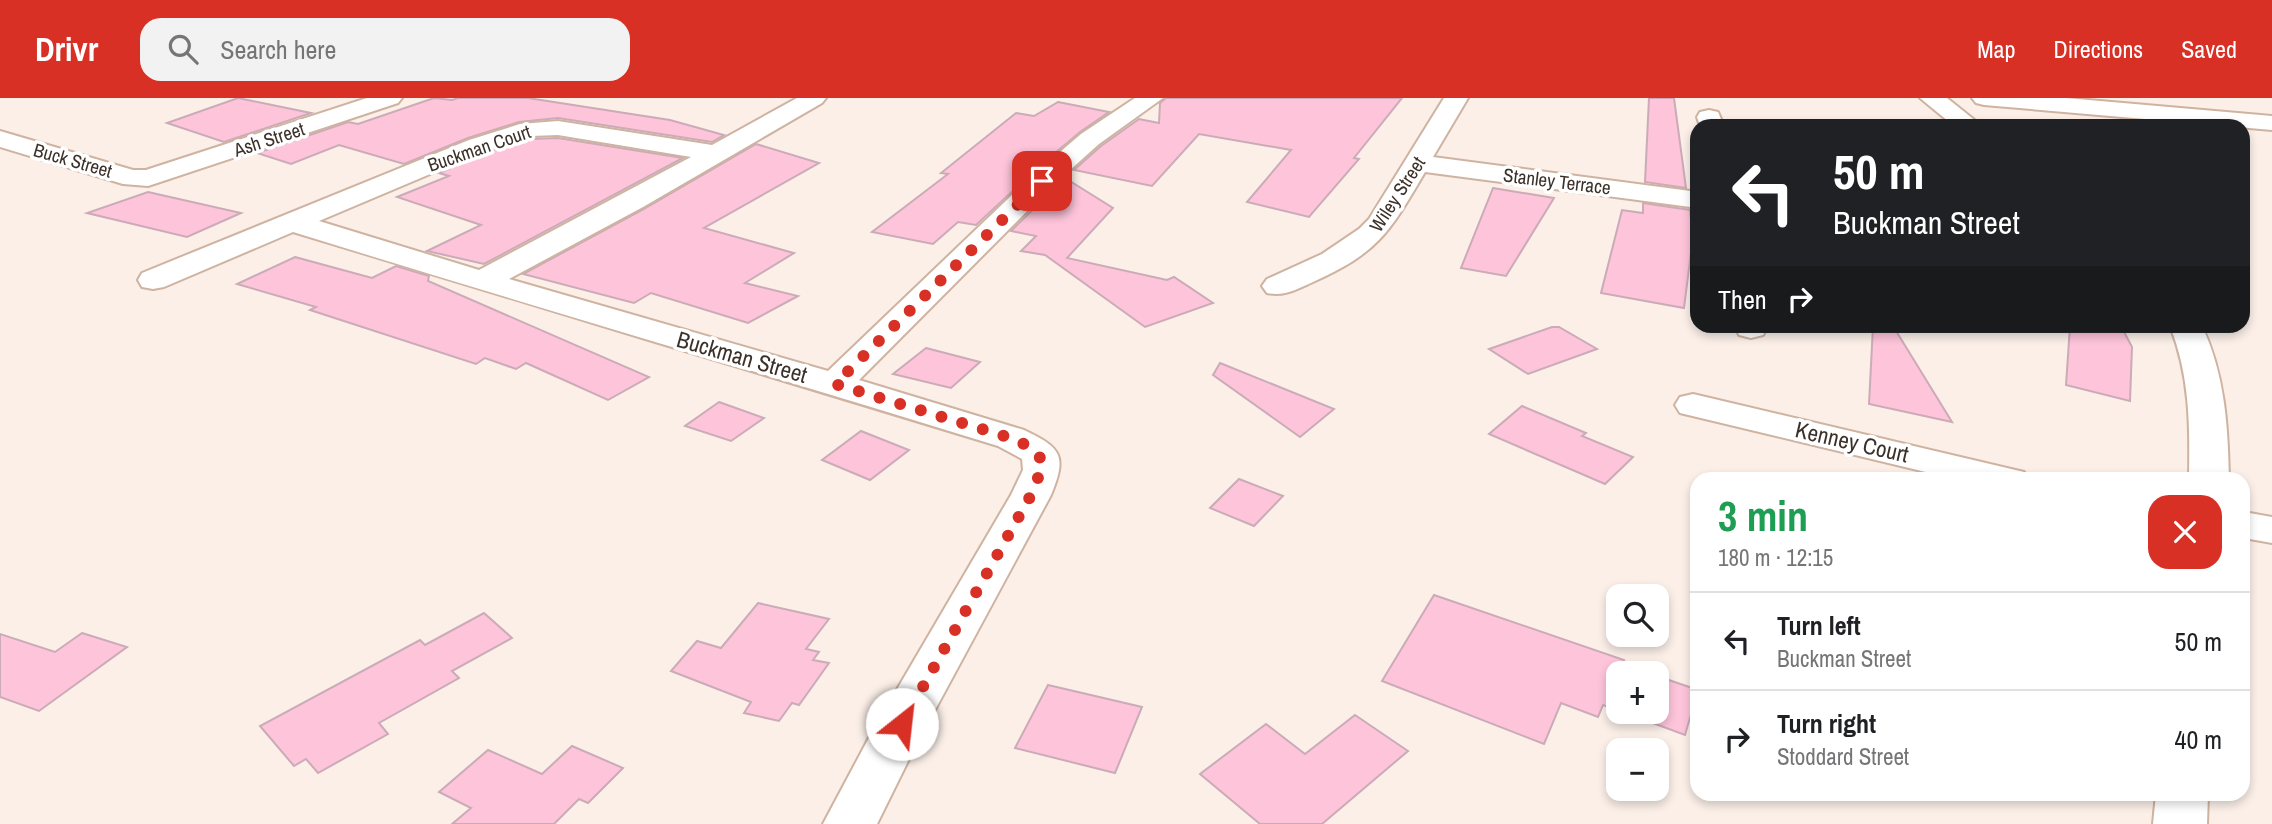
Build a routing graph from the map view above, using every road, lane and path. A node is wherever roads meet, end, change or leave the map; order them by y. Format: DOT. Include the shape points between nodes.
graph roads {
  1 [pos="390,98"];
  2 [pos="814,98"];
  3 [pos="1151,98"];
  4 [pos="1456,98"];
  5 [pos="1932,98"];
  6 [pos="1984,98"];
  7 [pos="2025,100"];
  8 [pos="1960,119"];
  9 [pos="2229,119"];
  10 [pos="2250,121"];
  11 [pos="2272,123"];
  12 [pos="0,139"];
  13 [pos="37,150"];
  14 [pos="717,154"];
  15 [pos="0,162"];
  16 [pos="1418,163"];
  17 [pos="148,178"];
  18 [pos="1690,199"];
  19 [pos="292,222"];
  20 [pos="153,280"];
  21 [pos="482,281"];
  22 [pos="1278,286"];
  23 [pos="2189,333"];
  24 [pos="835,384"];
  25 [pos="1693,405"];
  26 [pos="1976,472"];
  27 [pos="2209,472"];
  28 [pos="2250,526"];
  29 [pos="2272,530"];
  30 [pos="2182,801"];
  31 [pos="850,824"];
  32 [pos="2180,824"];
  1 -- 17 [label="street, Ash Street"];
  2 -- 14 [label="street"];
  3 -- 24 [label="street" via="1078,148"];
  4 -- 16 [label="street, Wiley Street"];
  5 -- 8 [label="street"];
  6 -- 7 [label="street"];
  7 -- 9 [label="street"];
  10 -- 11 [label="street"];
  12 -- 13 [label="street, Buck Street"];
  13 -- 15 [label="street"];
  13 -- 17 [label="street, Buck Street" via="132,178"];
  14 -- 19 [label="street, Buckman Court" via="579,130 529,129 478,145"];
  14 -- 21 [label="street"];
  16 -- 18 [label="street, Stanley Terrace"];
  16 -- 22 [label="street, Wiley Street" via="1367,239 1349,253"];
  19 -- 20 [label="street, Buckman Court"];
  19 -- 21 [label="street"];
  21 -- 24 [label="street, Buckman Street"];
  23 -- 27 [label="street" via="2206,387"];
  24 -- 31 [label="street, Buckman Street" via="1011,438 1038,452 1042,460 1031,495"];
  25 -- 26 [label="street, Kenney Court"];
  28 -- 29 [label="street"];
  30 -- 32 [label="street"];
}
